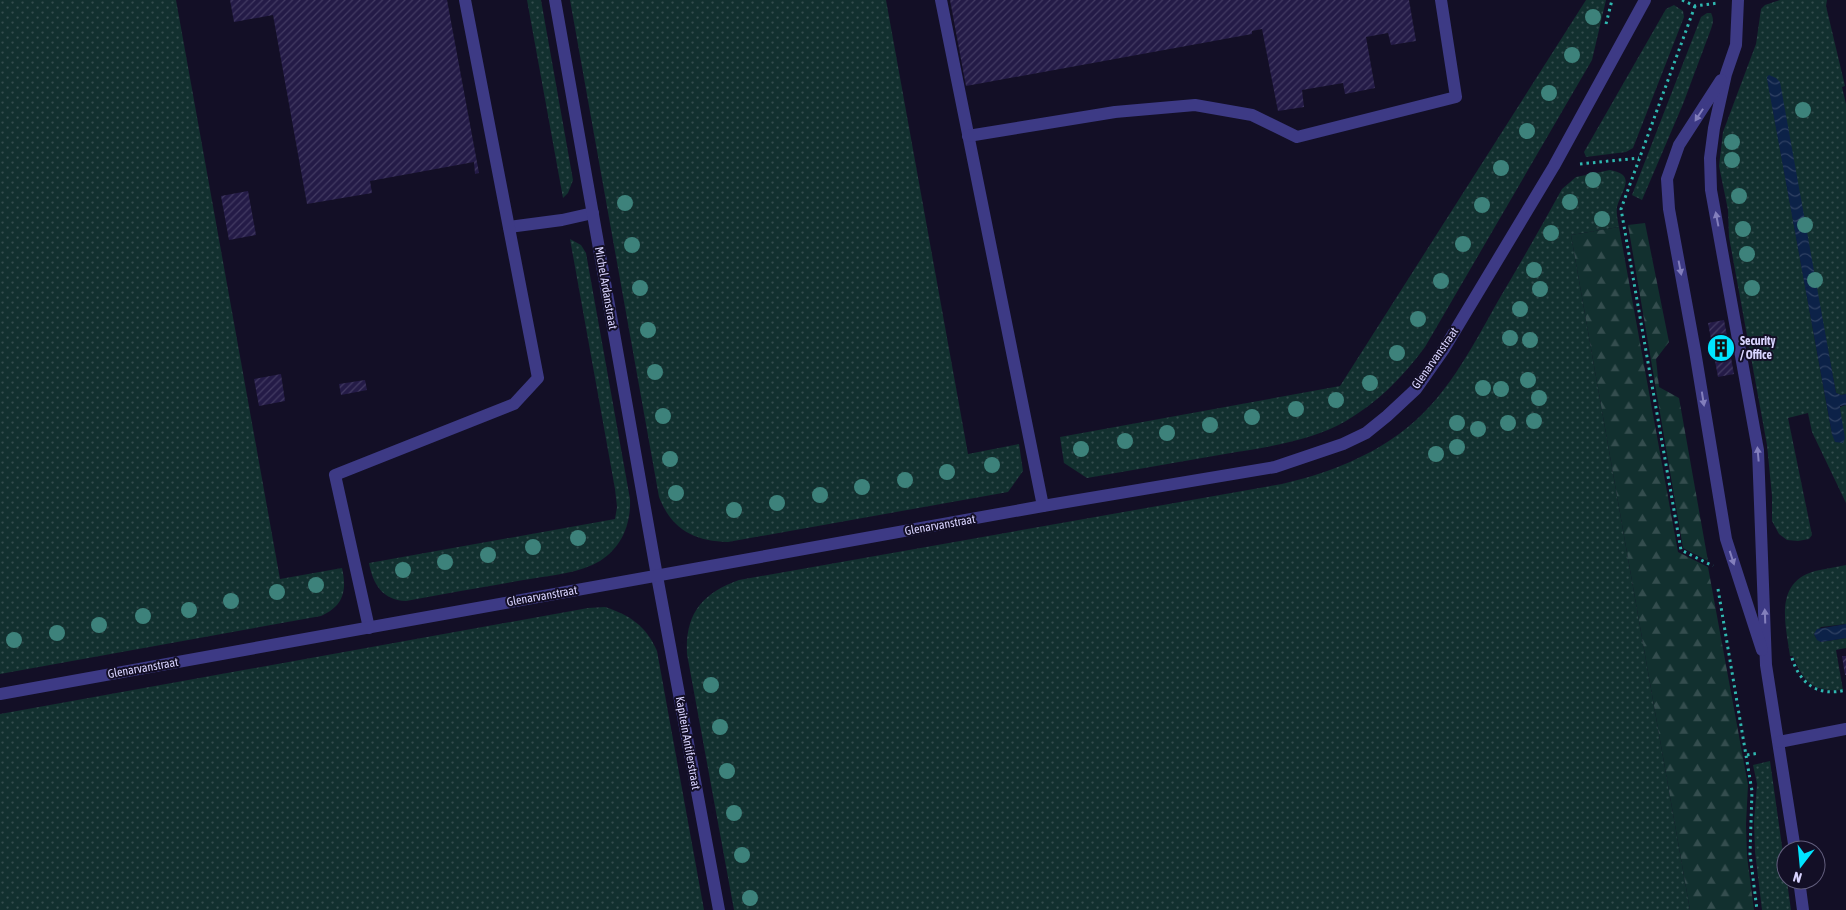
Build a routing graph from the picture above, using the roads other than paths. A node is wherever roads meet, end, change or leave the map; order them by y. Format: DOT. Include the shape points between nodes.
graph roads {
  1 [pos="465,0"];
  2 [pos="555,0"];
  3 [pos="942,0"];
  4 [pos="1441,0"];
  5 [pos="1646,0"];
  6 [pos="1738,0"];
  7 [pos="1726,74"];
  8 [pos="968,136"];
  9 [pos="593,213"];
  10 [pos="509,227"];
  11 [pos="1043,506"];
  12 [pos="657,576"];
  13 [pos="369,628"];
  14 [pos="1766,665"];
  15 [pos="0,694"];
  16 [pos="1846,729"];
  17 [pos="1779,742"];
  18 [pos="1794,840"];
  19 [pos="1800,890"];
  20 [pos="718,910"];
  21 [pos="1803,910"];
  1 -- 10 [label="street"];
  2 -- 9 [label="street, Michel Ardanstraat"];
  3 -- 8 [label="street"];
  4 -- 8 [label="street" via="1456,97 1297,137 1252,114 1195,105 1115,112"];
  5 -- 11 [label="street, Glenarvanstraat" via="1554,166 1444,349 1416,388 1387,416 1343,444 1275,467"];
  6 -- 7 [label="street" via="1736,45"];
  14 -- 7 [label="street, one-way" via="1758,450 1711,190 1710,158"];
  7 -- 14 [label="street, one-way" via="1680,145 1667,179 1669,209 1726,539"];
  8 -- 11 [label="street"];
  9 -- 10 [label="street"];
  9 -- 12 [label="street, Michel Ardanstraat"];
  10 -- 13 [label="street" via="538,378 514,404 335,475"];
  11 -- 12 [label="street, Glenarvanstraat"];
  12 -- 13 [label="street, Glenarvanstraat"];
  12 -- 20 [label="street, Kapitein Antiferstraat"];
  13 -- 15 [label="street, Glenarvanstraat"];
  14 -- 17 [label="street"];
  16 -- 17 [label="street"];
  17 -- 18 [label="street"];
  19 -- 21 [label="street"];
}
